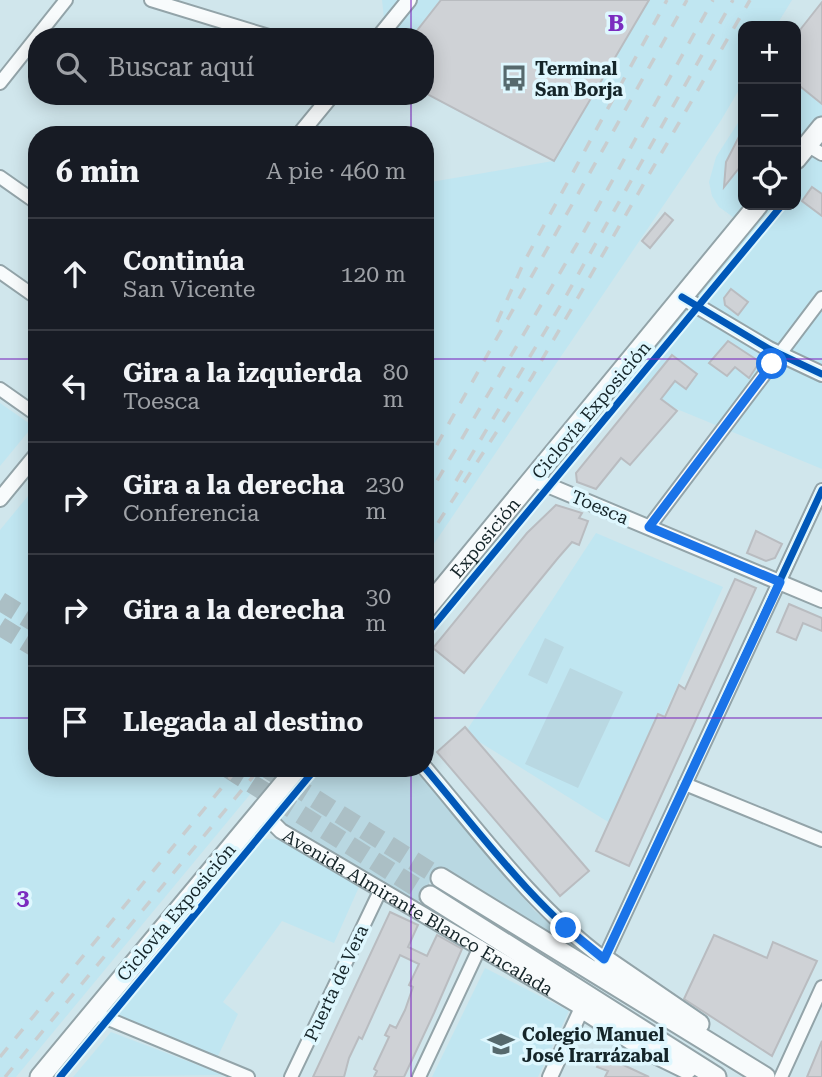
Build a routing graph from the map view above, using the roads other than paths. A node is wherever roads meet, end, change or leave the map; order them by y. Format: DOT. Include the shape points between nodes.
graph roads {
  1 [pos="66,0"];
  2 [pos="151,0"];
  3 [pos="409,0"];
  4 [pos="44,28"];
  5 [pos="243,28"];
  6 [pos="386,28"];
  7 [pos="28,48"];
  8 [pos="0,83"];
  9 [pos="324,105"];
  10 [pos="306,126"];
  11 [pos="822,127"];
  12 [pos="808,153"];
  13 [pos="0,177"];
  14 [pos="28,197"];
  15 [pos="754,210"];
  16 [pos="0,272"];
  17 [pos="28,292"];
  18 [pos="682,297"];
  19 [pos="822,298"];
  20 [pos="779,355"];
  21 [pos="822,374"];
  22 [pos="0,389"];
  23 [pos="28,409"];
  24 [pos="28,465"];
  25 [pos="533,479"];
  26 [pos="822,490"];
  27 [pos="0,499"];
  28 [pos="649,527"];
  29 [pos="780,582"];
  30 [pos="434,599"];
  31 [pos="822,600"];
  32 [pos="290,777"];
  33 [pos="433,777"];
  34 [pos="685,784"];
  35 [pos="267,806"];
  36 [pos="822,840"];
  37 [pos="441,878"];
  38 [pos="380,889"];
  39 [pos="430,896"];
  40 [pos="480,947"];
  41 [pos="604,959"];
  42 [pos="822,987"];
  43 [pos="582,1008"];
  44 [pos="94,1013"];
  45 [pos="732,1057"];
  46 [pos="40,1077"];
  47 [pos="248,1077"];
  48 [pos="291,1077"];
  49 [pos="419,1077"];
  50 [pos="550,1077"];
  51 [pos="707,1077"];
  52 [pos="716,1077"];
  53 [pos="765,1077"];
  54 [pos="781,1077"];
  1 -- 4 [label="street"];
  2 -- 5 [label="street"];
  3 -- 6 [label="street"];
  7 -- 8 [label="street"];
  9 -- 10 [label="street"];
  11 -- 12 [label="main road"];
  13 -- 14 [label="street"];
  15 -- 18 [label="main road, Exposición"];
  16 -- 17 [label="street"];
  18 -- 20 [label="street"];
  18 -- 25 [label="main road, Exposición"];
  19 -- 20 [label="street"];
  20 -- 21 [label="street"];
  20 -- 28 [label="street"];
  22 -- 23 [label="street"];
  24 -- 27 [label="street"];
  25 -- 28 [label="street, Toesca"];
  25 -- 30 [label="main road, Exposición"];
  26 -- 29 [label="street"];
  28 -- 29 [label="street, Toesca"];
  29 -- 31 [label="street, Toesca"];
  29 -- 34 [label="street"];
  32 -- 35 [label="main road"];
  33 -- 41 [label="street" via="537,899"];
  34 -- 36 [label="street"];
  34 -- 41 [label="street"];
  35 -- 38 [label="street, Avenida Almirante Blanco Encalada" via="271,821 281,831"];
  35 -- 44 [label="main road"];
  37 -- 45 [label="main road, Avenida Almirante Blanco Encalada"];
  38 -- 40 [label="street, Avenida Almirante Blanco Encalada"];
  38 -- 48 [label="street, Puerta de Vera"];
  39 -- 52 [label="main road, Avenida Almirante Blanco Encalada"];
  40 -- 43 [label="street, Avenida Almirante Blanco Encalada"];
  40 -- 49 [label="street"];
  41 -- 45 [label="main road" via="694,1020"];
  42 -- 54 [label="street"];
  43 -- 50 [label="street"];
  43 -- 51 [label="main road" via="662,1058"];
  44 -- 46 [label="main road"];
  44 -- 47 [label="street"];
  45 -- 53 [label="main road, Avenida Almirante Blanco Encalada"];
}
